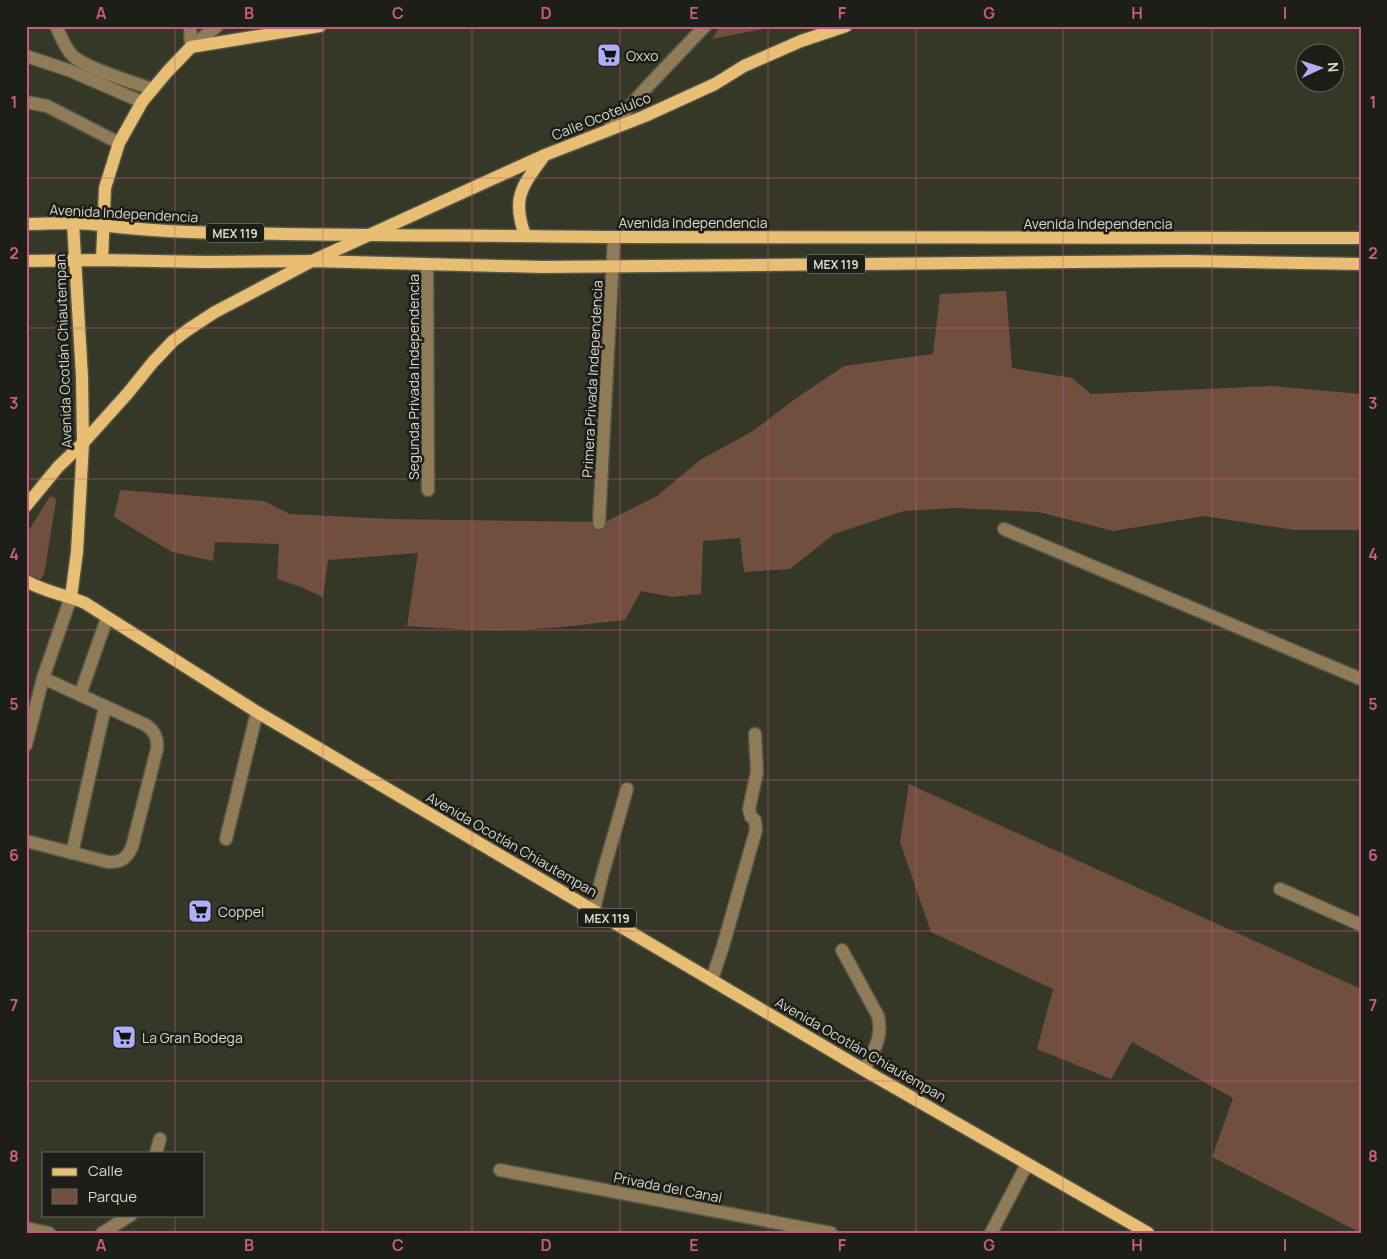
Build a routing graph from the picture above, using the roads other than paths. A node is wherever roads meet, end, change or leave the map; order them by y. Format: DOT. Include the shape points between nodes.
graph roads {
  1 [pos="56,26"];
  2 [pos="190,26"];
  3 [pos="216,26"];
  4 [pos="320,26"];
  5 [pos="705,26"];
  6 [pos="846,26"];
  7 [pos="190,47"];
  8 [pos="26,56"];
  9 [pos="152,89"];
  10 [pos="26,102"];
  11 [pos="142,102"];
  12 [pos="607,131"];
  13 [pos="119,143"];
  14 [pos="544,155"];
  15 [pos="73,223"];
  16 [pos="26,224"];
  17 [pos="103,226"];
  18 [pos="368,235"];
  19 [pos="525,235"];
  20 [pos="614,237"];
  21 [pos="1361,238"];
  22 [pos="102,260"];
  23 [pos="26,261"];
  24 [pos="75,261"];
  25 [pos="312,261"];
  26 [pos="427,264"];
  27 [pos="1361,264"];
  28 [pos="612,265"];
  29 [pos="83,443"];
  30 [pos="428,490"];
  31 [pos="26,506"];
  32 [pos="599,523"];
  33 [pos="1004,530"];
  34 [pos="27,586"];
  35 [pos="70,597"];
  36 [pos="107,618"];
  37 [pos="44,678"];
  38 [pos="1361,679"];
  39 [pos="80,695"];
  40 [pos="104,707"];
  41 [pos="257,712"];
  42 [pos="755,734"];
  43 [pos="26,745"];
  44 [pos="627,789"];
  45 [pos="226,839"];
  46 [pos="26,841"];
  47 [pos="72,853"];
  48 [pos="1280,889"];
  49 [pos="594,910"];
  50 [pos="1361,926"];
  51 [pos="842,950"];
  52 [pos="712,979"];
  53 [pos="864,1070"];
  54 [pos="160,1139"];
  55 [pos="156,1152"];
  56 [pos="1026,1164"];
  57 [pos="500,1170"];
  58 [pos="129,1216"];
  59 [pos="26,1228"];
  60 [pos="49,1233"];
  61 [pos="102,1233"];
  62 [pos="831,1233"];
  63 [pos="991,1233"];
  64 [pos="1148,1233"];
  1 -- 9 [label="street" via="68,49 81,62"];
  2 -- 7 [label="street"];
  3 -- 7 [label="street"];
  4 -- 7 [label="main road"];
  5 -- 12 [label="street"];
  6 -- 12 [label="main road, Calle Ocotelulco" via="801,40 744,66 715,84"];
  7 -- 9 [label="main road"];
  8 -- 11 [label="street"];
  9 -- 11 [label="main road"];
  10 -- 13 [label="street" via="47,106"];
  11 -- 13 [label="main road"];
  12 -- 14 [label="main road, Calle Ocotelulco"];
  13 -- 17 [label="main road" via="105,188"];
  14 -- 18 [label="main road, Calle Ocotelulco"];
  14 -- 19 [label="main road" via="520,194 519,215"];
  15 -- 16 [label="main road, Avenida Independencia / MEX 119"];
  15 -- 17 [label="main road, Avenida Independencia / MEX 119"];
  15 -- 24 [label="main road, Avenida Ocotlán Chiautempan"];
  17 -- 18 [label="main road, Avenida Independencia / MEX 119" via="188,232"];
  17 -- 22 [label="main road"];
  18 -- 19 [label="main road, Avenida Independencia / MEX 119"];
  18 -- 25 [label="main road, Calle Ocotelulco"];
  19 -- 20 [label="main road, Avenida Independencia / MEX 119"];
  20 -- 21 [label="main road, Avenida Independencia / MEX 119"];
  20 -- 28 [label="street, Primera Privada Independencia"];
  22 -- 24 [label="main road, MEX 119"];
  22 -- 25 [label="main road, MEX 119"];
  23 -- 24 [label="main road, MEX 119"];
  24 -- 29 [label="main road, Avenida Ocotlán Chiautempan"];
  25 -- 26 [label="main road, MEX 119"];
  25 -- 29 [label="main road, Calle Ocotelulco" via="214,312 173,341"];
  26 -- 28 [label="main road, MEX 119"];
  26 -- 30 [label="street, Segunda Privada Independencia"];
  27 -- 28 [label="main road, MEX 119" via="1178,261"];
  28 -- 32 [label="street, Primera Privada Independencia"];
  29 -- 31 [label="main road, Calle Ocotelulco"];
  29 -- 35 [label="main road, Avenida Ocotlán Chiautempan" via="77,552"];
  33 -- 38 [label="street"];
  34 -- 35 [label="main road, Avenida Ocotlán Chiautempan / MEX 119"];
  35 -- 36 [label="main road, Avenida Ocotlán Chiautempan / MEX 119"];
  35 -- 37 [label="street"];
  36 -- 39 [label="street"];
  36 -- 41 [label="main road, Avenida Ocotlán Chiautempan / MEX 119"];
  37 -- 39 [label="street"];
  37 -- 43 [label="street"];
  39 -- 40 [label="street"];
  40 -- 47 [label="street"];
  40 -- 47 [label="street" via="152,729 158,749 129,854 123,860 108,862"];
  41 -- 45 [label="street"];
  41 -- 49 [label="main road, Avenida Ocotlán Chiautempan / MEX 119"];
  42 -- 52 [label="street" via="757,772 749,809 756,830"];
  44 -- 49 [label="street"];
  46 -- 47 [label="street"];
  48 -- 50 [label="street"];
  49 -- 52 [label="main road, Avenida Ocotlán Chiautempan / MEX 119"];
  51 -- 53 [label="street" via="880,1025 877,1043"];
  52 -- 53 [label="main road, Avenida Ocotlán Chiautempan / MEX 119"];
  53 -- 56 [label="main road, Avenida Ocotlán Chiautempan / MEX 119"];
  54 -- 55 [label="street"];
  56 -- 63 [label="street"];
  56 -- 64 [label="main road, Avenida Ocotlán Chiautempan / MEX 119"];
  57 -- 62 [label="street, Privada del Canal"];
  58 -- 61 [label="street"];
  59 -- 60 [label="street"];
}
